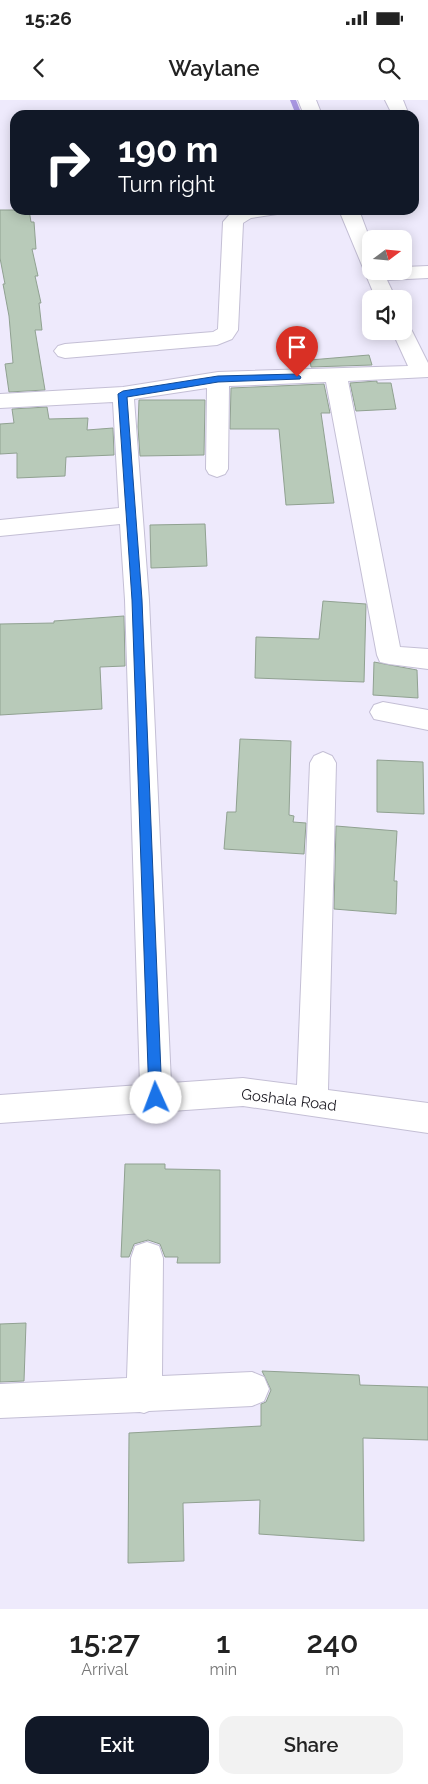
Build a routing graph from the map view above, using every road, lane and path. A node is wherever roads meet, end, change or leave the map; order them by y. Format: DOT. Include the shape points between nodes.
graph roads {
  1 [pos="240,215"];
  2 [pos="351,215"];
  3 [pos="362,242"];
  4 [pos="412,271"];
  5 [pos="428,272"];
  6 [pos="406,340"];
  7 [pos="65,351"];
  8 [pos="336,376"];
  9 [pos="218,379"];
  10 [pos="123,394"];
  11 [pos="0,400"];
  12 [pos="217,469"];
  13 [pos="131,515"];
  14 [pos="0,528"];
  15 [pos="428,659"];
  16 [pos="383,712"];
  17 [pos="428,720"];
  18 [pos="323,763"];
  19 [pos="156,1098"];
  20 [pos="312,1103"];
  21 [pos="0,1109"];
  22 [pos="428,1118"];
  23 [pos="148,1258"];
  24 [pos="252,1390"];
  25 [pos="144,1396"];
  26 [pos="0,1401"];
  1 -- 7 [label="street" via="233,222 228,330 225,334 217,338"];
  2 -- 3 [label="street"];
  4 -- 5 [label="street"];
  6 -- 8 [label="street" via="422,372"];
  8 -- 9 [label="street"];
  8 -- 15 [label="street" via="389,655"];
  9 -- 10 [label="street"];
  9 -- 12 [label="street"];
  10 -- 11 [label="street"];
  10 -- 13 [label="street"];
  13 -- 14 [label="street"];
  13 -- 19 [label="street"];
  16 -- 17 [label="street"];
  18 -- 20 [label="street"];
  19 -- 20 [label="street, Goshala Road" via="243,1092"];
  19 -- 21 [label="street, Goshala Road"];
  20 -- 22 [label="street, Goshala Road"];
  23 -- 25 [label="street"];
  24 -- 25 [label="street"];
  25 -- 26 [label="street"];
}
